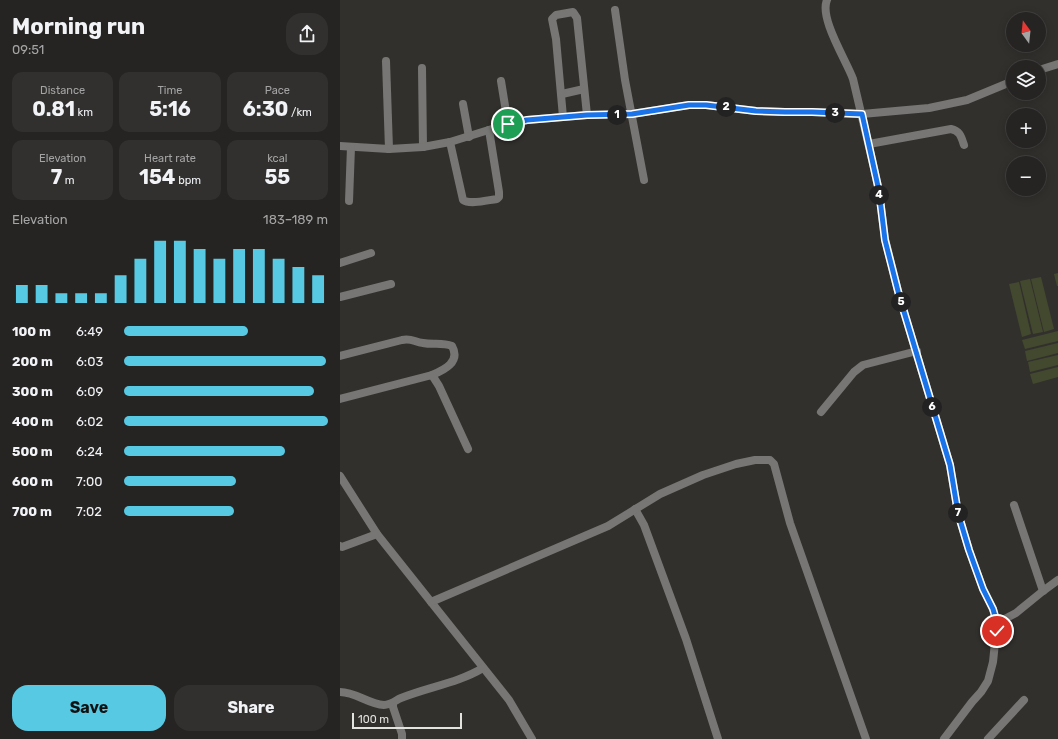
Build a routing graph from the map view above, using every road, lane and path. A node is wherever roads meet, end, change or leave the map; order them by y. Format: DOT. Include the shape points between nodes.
graph roads {
  1 [pos="827,0"];
  2 [pos="616,10"];
  3 [pos="386,61"];
  4 [pos="1058,64"];
  5 [pos="422,68"];
  6 [pos="1046,68"];
  7 [pos="501,81"];
  8 [pos="1006,84"];
  9 [pos="584,89"];
  10 [pos="562,94"];
  11 [pos="463,104"];
  12 [pos="632,114"];
  13 [pos="862,114"];
  14 [pos="587,115"];
  15 [pos="563,117"];
  16 [pos="508,124"];
  17 [pos="489,130"];
  18 [pos="469,137"];
  19 [pos="450,142"];
  20 [pos="869,144"];
  21 [pos="964,144"];
  22 [pos="340,146"];
  23 [pos="350,147"];
  24 [pos="423,147"];
  25 [pos="389,149"];
  26 [pos="644,180"];
  27 [pos="349,201"];
  28 [pos="371,253"];
  29 [pos="340,263"];
  30 [pos="391,284"];
  31 [pos="340,297"];
  32 [pos="917,351"];
  33 [pos="340,356"];
  34 [pos="444,370"];
  35 [pos="432,376"];
  36 [pos="439,386"];
  37 [pos="340,400"];
  38 [pos="821,412"];
  39 [pos="468,449"];
  40 [pos="340,476"];
  41 [pos="1014,506"];
  42 [pos="636,509"];
  43 [pos="377,534"];
  44 [pos="340,546"];
  45 [pos="1058,580"];
  46 [pos="1043,591"];
  47 [pos="431,602"];
  48 [pos="997,623"];
  49 [pos="483,668"];
  50 [pos="340,692"];
  51 [pos="1024,700"];
  52 [pos="393,702"];
  53 [pos="402,739"];
  54 [pos="532,739"];
  55 [pos="718,739"];
  56 [pos="866,739"];
  57 [pos="944,739"];
  58 [pos="988,739"];
  1 -- 13 [label="street" via="830,28 849,67"];
  2 -- 12 [label="street"];
  3 -- 25 [label="street"];
  4 -- 6 [label="street"];
  5 -- 24 [label="street"];
  7 -- 16 [label="street"];
  8 -- 13 [label="street" via="967,100 929,108"];
  9 -- 10 [label="street"];
  9 -- 10 [label="street" via="576,18 572,12 556,15 552,19"];
  9 -- 14 [label="street"];
  10 -- 15 [label="street"];
  11 -- 18 [label="street"];
  12 -- 13 [label="street" via="689,105 756,111"];
  12 -- 14 [label="street"];
  12 -- 26 [label="street"];
  13 -- 20 [label="street"];
  14 -- 15 [label="street"];
  15 -- 16 [label="street"];
  16 -- 17 [label="street"];
  17 -- 18 [label="street"];
  17 -- 19 [label="street" via="498,199 471,203 463,200"];
  18 -- 19 [label="street"];
  19 -- 24 [label="street"];
  20 -- 21 [label="street" via="950,129 959,132"];
  20 -- 32 [label="street" via="879,191 885,240"];
  22 -- 23 [label="street"];
  23 -- 25 [label="street"];
  23 -- 27 [label="street"];
  24 -- 25 [label="street"];
  28 -- 29 [label="street"];
  30 -- 31 [label="street"];
  32 -- 38 [label="street" via="863,365 854,372"];
  32 -- 48 [label="street" via="950,465 960,520"];
  33 -- 34 [label="street" via="410,339 452,346 455,351 454,358"];
  34 -- 35 [label="street"];
  34 -- 36 [label="street"];
  35 -- 36 [label="street"];
  35 -- 37 [label="street"];
  36 -- 39 [label="street"];
  40 -- 43 [label="street"];
  41 -- 46 [label="street"];
  42 -- 47 [label="street" via="608,526"];
  42 -- 55 [label="street" via="686,639"];
  42 -- 56 [label="street" via="660,494 721,468 767,459 774,464 790,523"];
  43 -- 44 [label="street"];
  43 -- 47 [label="street"];
  45 -- 46 [label="street"];
  46 -- 48 [label="street" via="1016,614"];
  47 -- 49 [label="street"];
  48 -- 57 [label="street" via="993,662 988,681"];
  49 -- 52 [label="street"];
  49 -- 54 [label="street" via="509,700"];
  50 -- 52 [label="street" via="349,692 379,704 388,705"];
  51 -- 58 [label="street"];
  52 -- 53 [label="street"];
}
